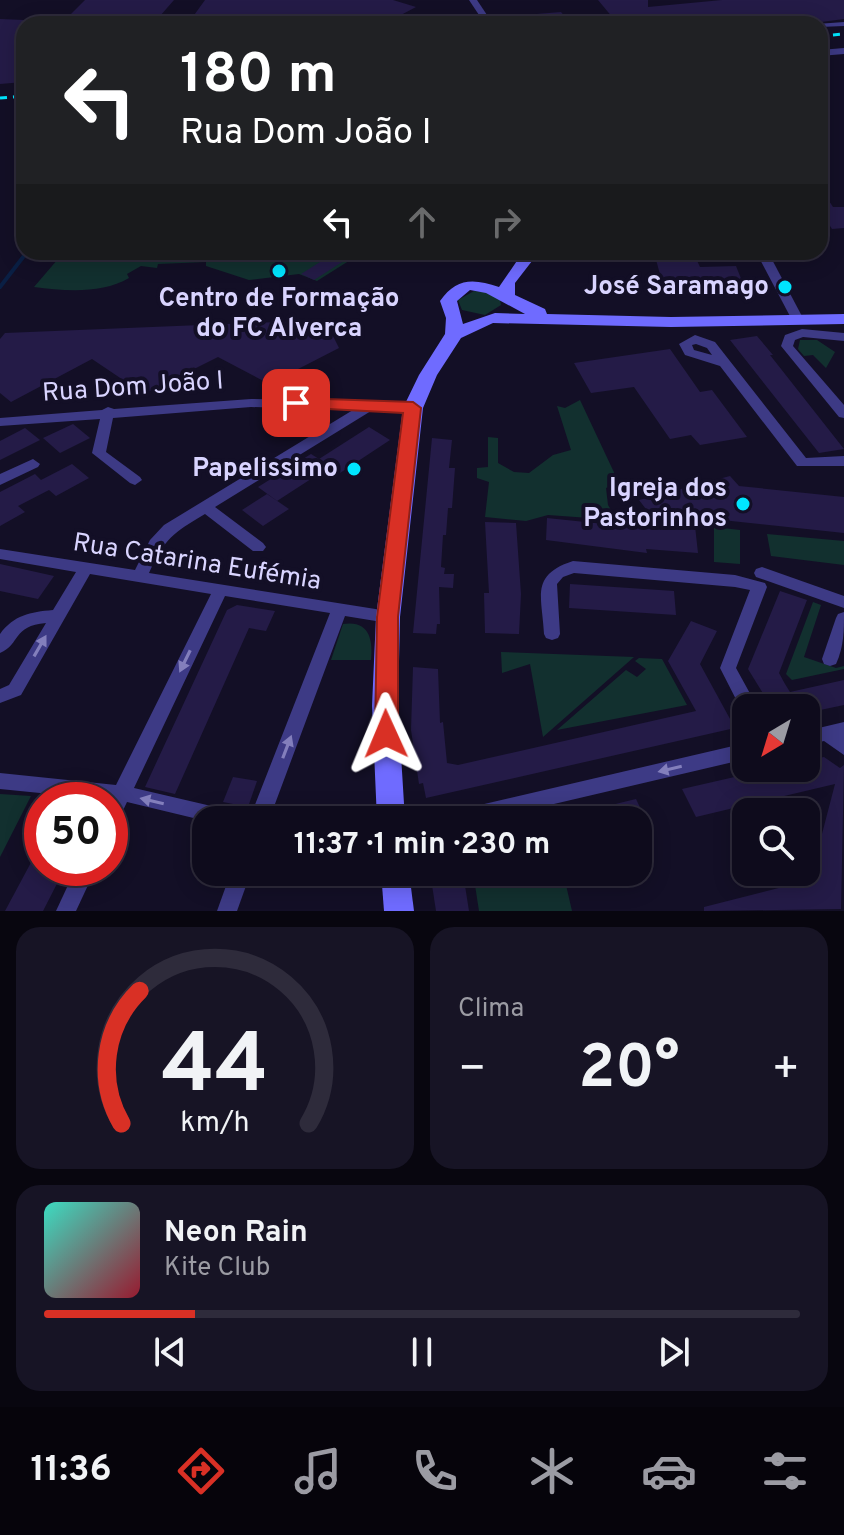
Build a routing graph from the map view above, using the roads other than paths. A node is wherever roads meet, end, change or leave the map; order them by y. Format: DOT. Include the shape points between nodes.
graph roads {
  1 [pos="525,260"];
  2 [pos="766,260"];
  3 [pos="508,298"];
  4 [pos="453,311"];
  5 [pos="554,317"];
  6 [pos="491,319"];
  7 [pos="844,319"];
  8 [pos="798,320"];
  9 [pos="454,334"];
  10 [pos="844,337"];
  11 [pos="725,363"];
  12 [pos="371,405"];
  13 [pos="413,408"];
  14 [pos="108,411"];
  15 [pos="844,414"];
  16 [pos="0,422"];
  17 [pos="844,461"];
  18 [pos="33,464"];
  19 [pos="0,480"];
  20 [pos="135,480"];
  21 [pos="204,506"];
  22 [pos="258,547"];
  23 [pos="0,554"];
  24 [pos="85,570"];
  25 [pos="139,578"];
  26 [pos="761,580"];
  27 [pos="220,591"];
  28 [pos="844,602"];
  29 [pos="339,610"];
  30 [pos="58,616"];
  31 [pos="388,617"];
  32 [pos="844,618"];
  33 [pos="552,634"];
  34 [pos="0,647"];
  35 [pos="830,659"];
  36 [pos="742,694"];
  37 [pos="0,696"];
  38 [pos="835,731"];
  39 [pos="844,747"];
  40 [pos="732,754"];
  41 [pos="0,781"];
  42 [pos="126,782"];
  43 [pos="24,783"];
  44 [pos="128,795"];
  45 [pos="264,806"];
  46 [pos="390,806"];
  47 [pos="510,806"];
  48 [pos="192,810"];
  49 [pos="78,886"];
  50 [pos="236,886"];
  51 [pos="396,886"];
  52 [pos="66,911"];
  53 [pos="227,911"];
  54 [pos="399,911"];
  1 -- 3 [label="main road" via="507,283"];
  2 -- 8 [label="street"];
  3 -- 4 [label="main road" via="486,287 461,289 448,301"];
  3 -- 5 [label="main road"];
  3 -- 6 [label="main road" via="508,311"];
  4 -- 6 [label="main road" via="467,319"];
  4 -- 9 [label="main road"];
  5 -- 6 [label="main road"];
  5 -- 8 [label="main road"];
  6 -- 9 [label="main road"];
  7 -- 8 [label="main road"];
  9 -- 13 [label="main road"];
  10 -- 15 [label="street" via="802,333 789,338 787,346"];
  11 -- 17 [label="street" via="802,463"];
  12 -- 13 [label="street, Rua Dom João I"];
  12 -- 14 [label="street, Rua Dom João I" via="272,403"];
  12 -- 21 [label="street"];
  13 -- 31 [label="main road"];
  14 -- 16 [label="street, Rua Dom João I"];
  14 -- 20 [label="street" via="99,453"];
  18 -- 19 [label="street"];
  21 -- 22 [label="street"];
  21 -- 25 [label="street" via="155,544"];
  23 -- 24 [label="street, Rua Catarina Eufémia"];
  24 -- 25 [label="street, Rua Catarina Eufémia"];
  24 -- 30 [label="street"];
  25 -- 27 [label="street, Rua Catarina Eufémia"];
  26 -- 28 [label="street"];
  26 -- 33 [label="street" via="573,567 549,583"];
  26 -- 36 [label="street" via="728,668"];
  27 -- 29 [label="street, Rua Catarina Eufémia"];
  27 -- 42 [label="street, one-way"];
  29 -- 31 [label="street, Rua Catarina Eufémia"];
  45 -- 29 [label="street, one-way"];
  30 -- 34 [label="street" via="26,618 15,624"];
  37 -- 30 [label="street, one-way" via="15,690"];
  31 -- 46 [label="main road" via="385,706"];
  32 -- 35 [label="street"];
  38 -- 39 [label="street"];
  40 -- 47 [label="street, one-way"];
  41 -- 43 [label="street"];
  48 -- 44 [label="street, one-way"];
  49 -- 52 [label="street"];
  50 -- 53 [label="street"];
  51 -- 54 [label="main road"];
}
